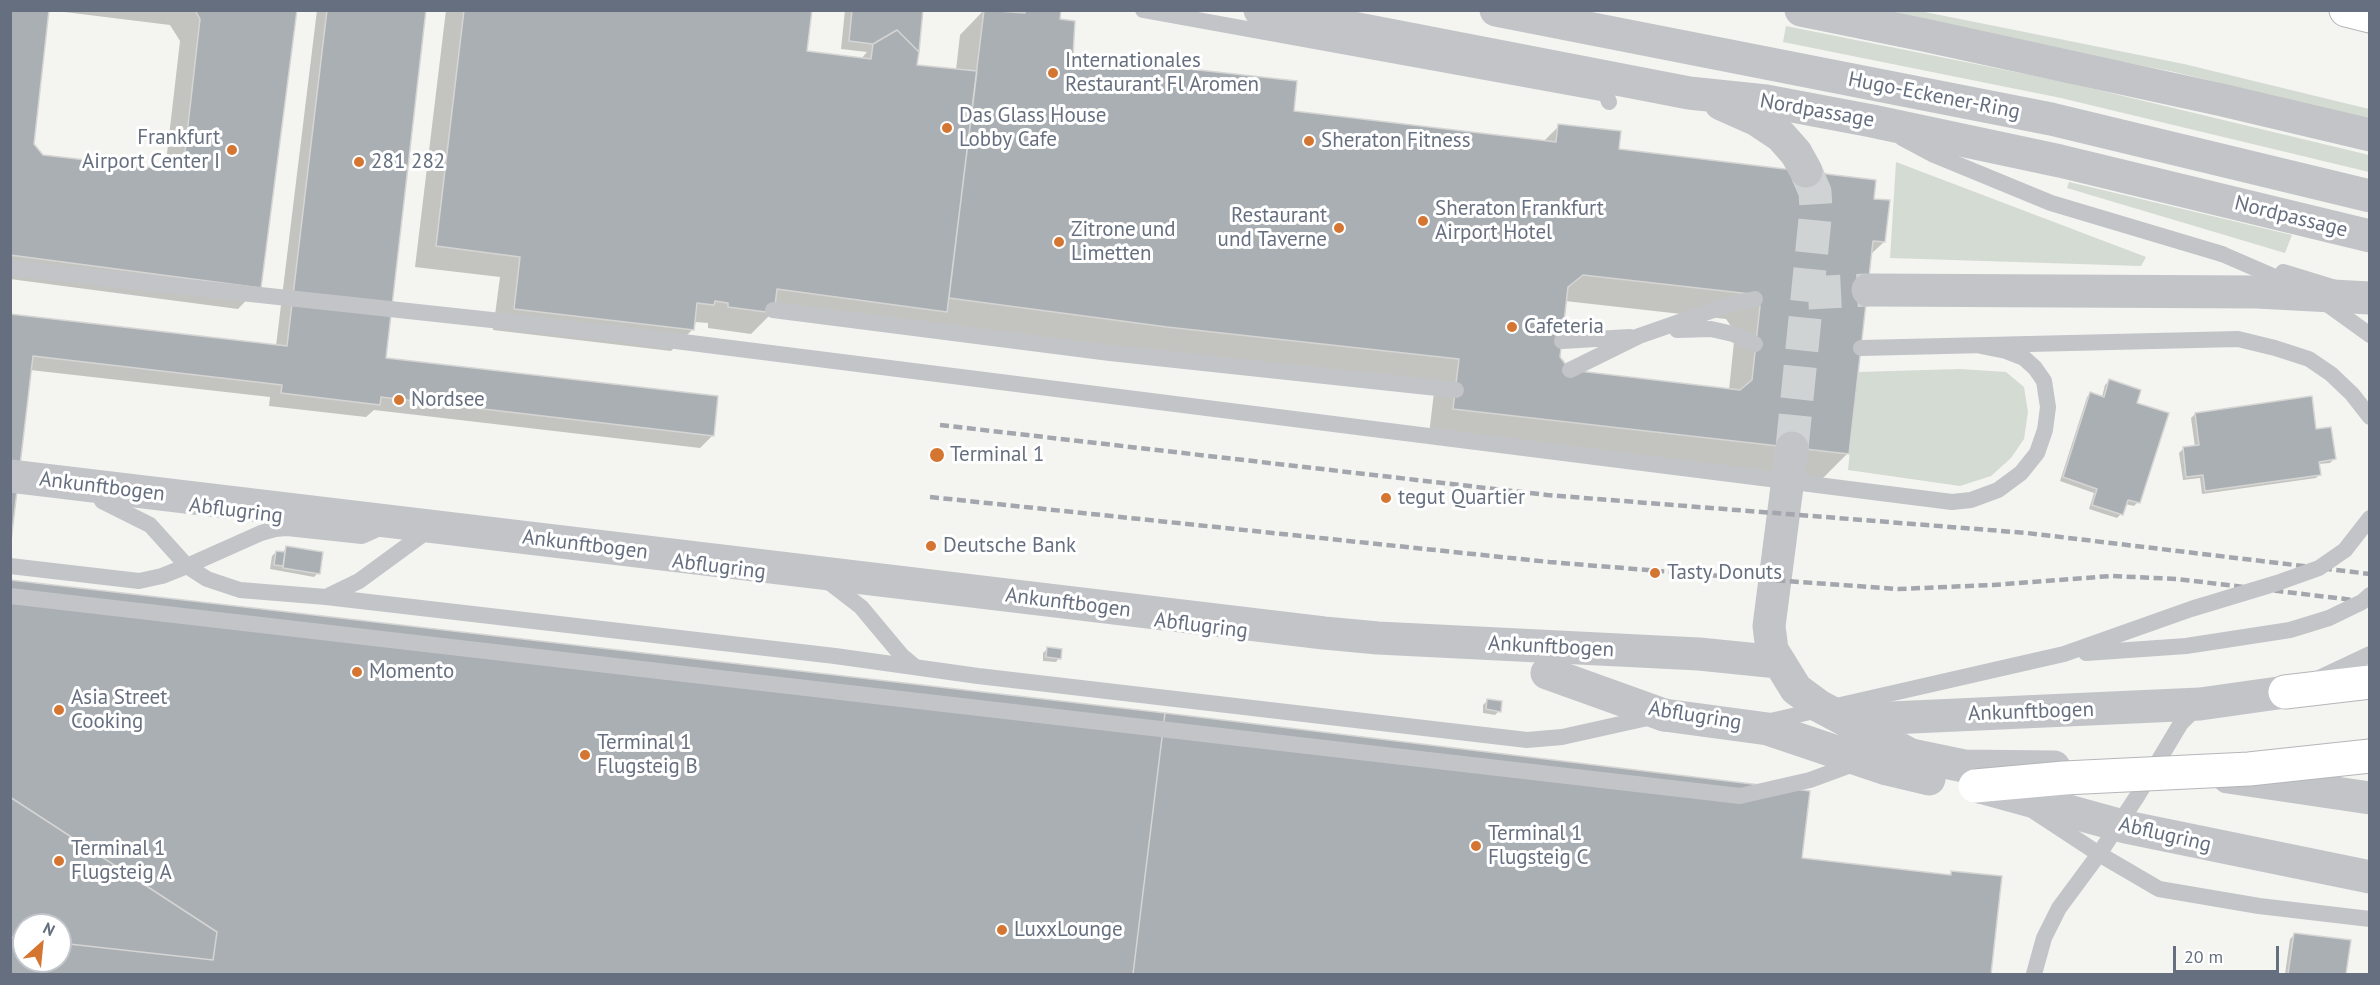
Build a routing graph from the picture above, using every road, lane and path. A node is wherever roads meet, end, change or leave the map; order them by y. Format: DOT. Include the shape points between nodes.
graph roads {
  1 [pos="1143,10"];
  2 [pos="1260,10"];
  3 [pos="1496,10"];
  4 [pos="1802,10"];
  5 [pos="2346,10"];
  6 [pos="2370,16"];
  7 [pos="1689,93"];
  8 [pos="1609,102"];
  9 [pos="1872,121"];
  10 [pos="2370,135"];
  11 [pos="1806,171"];
  12 [pos="2370,196"];
  13 [pos="2370,236"];
  14 [pos="2222,254"];
  15 [pos="10,268"];
  16 [pos="1868,290"];
  17 [pos="1755,299"];
  18 [pos="2370,300"];
  19 [pos="774,310"];
  20 [pos="2370,335"];
  21 [pos="1640,336"];
  22 [pos="1562,341"];
  23 [pos="1755,344"];
  24 [pos="1981,346"];
  25 [pos="1861,348"];
  26 [pos="1570,370"];
  27 [pos="1456,390"];
  28 [pos="2370,417"];
  29 [pos="1792,448"];
  30 [pos="10,476"];
  31 [pos="1788,482"];
  32 [pos="10,491"];
  33 [pos="102,501"];
  34 [pos="2370,518"];
  35 [pos="382,527"];
  36 [pos="426,532"];
  37 [pos="10,566"];
  38 [pos="187,566"];
  39 [pos="826,580"];
  40 [pos="2370,595"];
  41 [pos="10,596"];
  42 [pos="326,597"];
  43 [pos="2064,654"];
  44 [pos="2370,654"];
  45 [pos="1778,662"];
  46 [pos="914,666"];
  47 [pos="2370,682"];
  48 [pos="2285,692"];
  49 [pos="2200,704"];
  50 [pos="1665,715"];
  51 [pos="1846,720"];
  52 [pos="1753,725"];
  53 [pos="2370,756"];
  54 [pos="1864,760"];
  55 [pos="2156,767"];
  56 [pos="1970,776"];
  57 [pos="2359,794"];
  58 [pos="2099,854"];
  59 [pos="2370,877"];
  60 [pos="2370,919"];
  61 [pos="2034,975"];
  1 -- 8 [label="lane" via="1606,94"];
  2 -- 7 [label="street, Nordpassage"];
  3 -- 12 [label="street, Hugo-Eckener-Ring" via="2051,120"];
  4 -- 10 [label="street" via="2199,94"];
  5 -- 6 [label="highway"];
  7 -- 9 [label="street, Nordpassage" via="1766,101"];
  7 -- 11 [label="street" via="1757,120 1781,136"];
  9 -- 13 [label="street, Nordpassage" via="2060,161"];
  9 -- 14 [label="lane" via="1932,154 2051,203"];
  14 -- 18 [label="lane, bridge"];
  14 -- 20 [label="lane, bridge" via="2289,283"];
  15 -- 31 [label="lane" via="612,333"];
  16 -- 18 [label="street" via="2257,292"];
  17 -- 21 [label="lane"];
  19 -- 27 [label="lane" via="1132,356"];
  21 -- 22 [label="lane"];
  21 -- 23 [label="lane" via="1711,329"];
  21 -- 26 [label="lane"];
  24 -- 25 [label="lane"];
  24 -- 28 [label="lane" via="2238,339 2309,359 2331,374"];
  24 -- 31 [label="lane" via="2024,358 2044,381 2048,407 2045,430 2037,453 2021,474 1998,490 1952,502"];
  29 -- 31 [label="street"];
  30 -- 45 [label="street, Ankunftbogen" via="1324,633"];
  31 -- 45 [label="street" via="1769,626"];
  32 -- 33 [label="street, Abflugring"];
  33 -- 35 [label="street, Abflugring" via="170,503"];
  33 -- 38 [label="lane, bridge" via="150,525"];
  34 -- 43 [label="lane, bridge" via="2345,550 2319,568"];
  35 -- 36 [label="street, Abflugring"];
  35 -- 38 [label="lane, bridge" via="362,536 275,529"];
  36 -- 39 [label="street, Abflugring"];
  36 -- 42 [label="lane, bridge" via="359,581"];
  37 -- 38 [label="lane" via="139,581"];
  38 -- 42 [label="lane" via="207,579 240,590"];
  39 -- 46 [label="lane, bridge" via="861,607"];
  39 -- 50 [label="street, Abflugring, bridge" via="1527,668"];
  40 -- 43 [label="lane, bridge" via="2329,618 2290,630 2186,646"];
  41 -- 54 [label="lane" via="1740,796 1810,780"];
  42 -- 46 [label="lane, bridge"];
  43 -- 52 [label="lane, bridge"];
  44 -- 48 [label="lane"];
  45 -- 51 [label="street, Ankunftbogen" via="1796,689"];
  46 -- 50 [label="lane" via="1527,741"];
  47 -- 48 [label="highway"];
  48 -- 49 [label="street, Ankunftbogen"];
  49 -- 51 [label="street, Ankunftbogen"];
  49 -- 55 [label="lane" via="2177,729"];
  50 -- 52 [label="street, Abflugring"];
  51 -- 56 [label="street, Abflugring" via="1911,755"];
  52 -- 54 [label="street, Abflugring"];
  53 -- 56 [label="highway, bridge" via="2249,769 2064,778"];
  54 -- 56 [label="street, Abflugring" via="1914,776"];
  55 -- 56 [label="street, Abflugring"];
  55 -- 57 [label="street, Abflugring"];
  55 -- 58 [label="lane"];
  56 -- 58 [label="lane"];
  56 -- 59 [label="street, Abflugring, bridge" via="2126,827"];
  58 -- 60 [label="lane" via="2159,889"];
  58 -- 61 [label="lane" via="2058,908 2044,938"];
}
